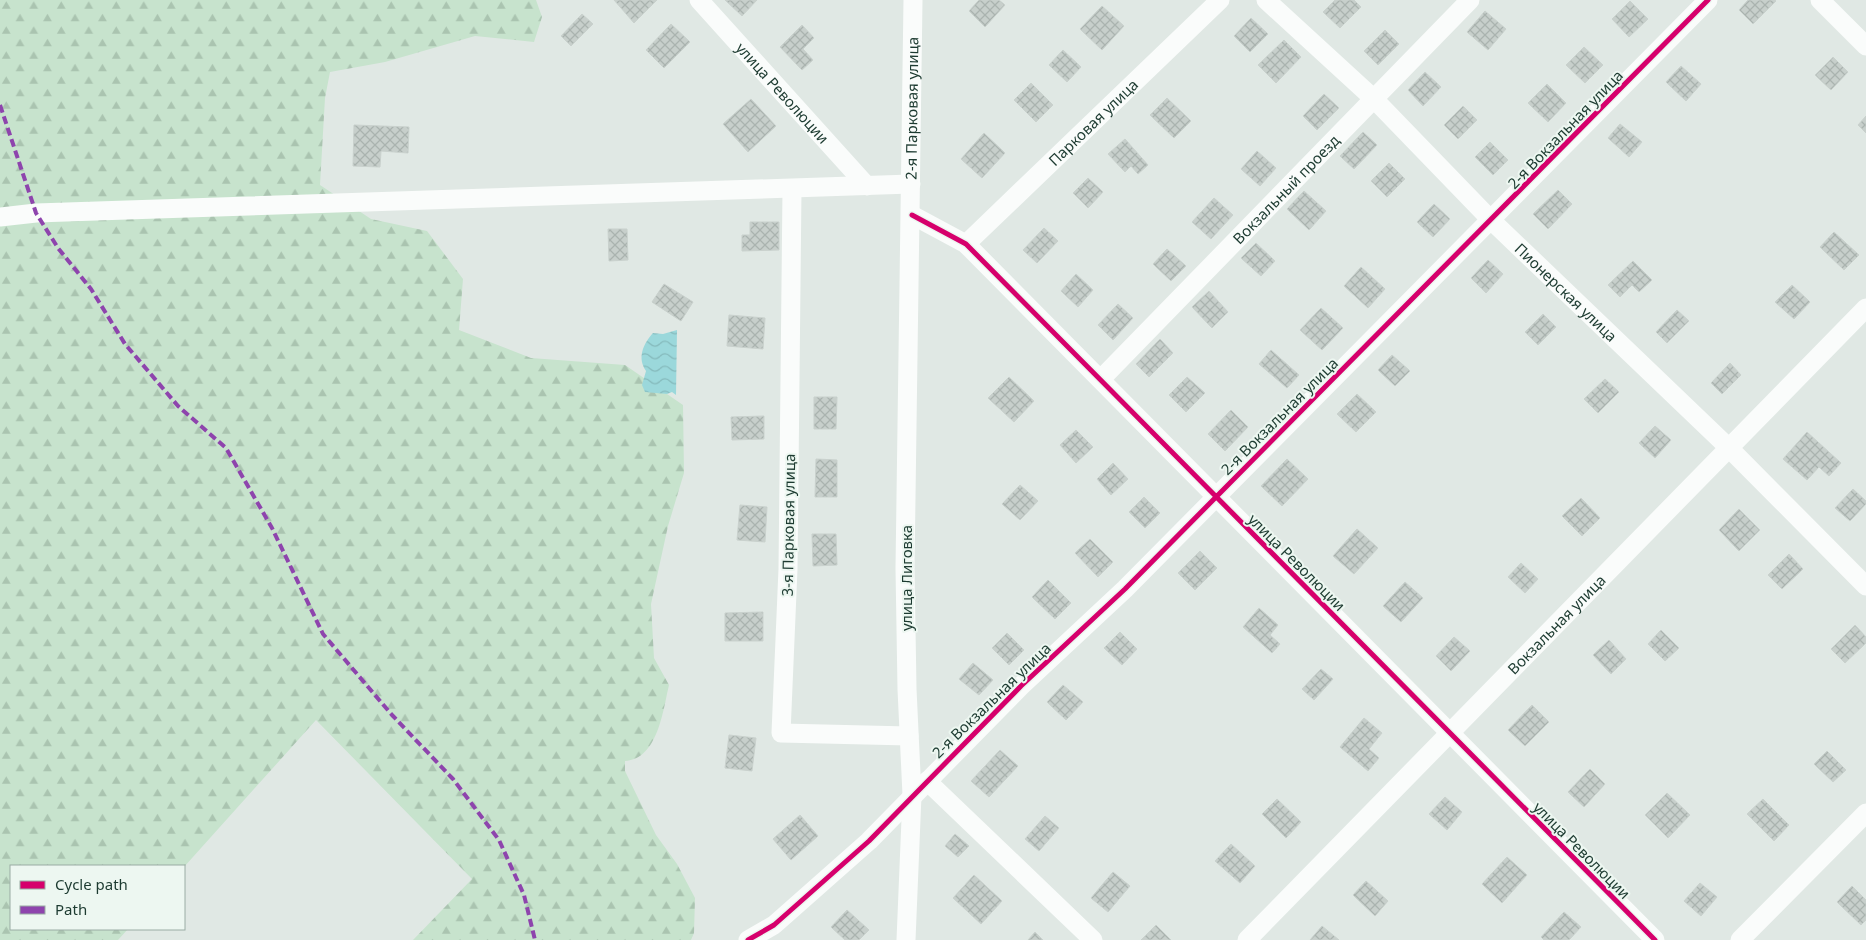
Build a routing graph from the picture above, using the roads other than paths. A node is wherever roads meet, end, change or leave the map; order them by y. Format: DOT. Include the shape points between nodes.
graph roads {
  1 [pos="699,0"];
  2 [pos="914,0"];
  3 [pos="1220,0"];
  4 [pos="1266,0"];
  5 [pos="1470,0"];
  6 [pos="1708,0"];
  7 [pos="1820,0"];
  8 [pos="1866,46"];
  9 [pos="1374,99"];
  10 [pos="911,184"];
  11 [pos="867,186"];
  12 [pos="792,189"];
  13 [pos="912,215"];
  14 [pos="0,217"];
  15 [pos="1492,221"];
  16 [pos="966,244"];
  17 [pos="1866,308"];
  18 [pos="1101,379"];
  19 [pos="1728,447"];
  20 [pos="1216,498"];
  21 [pos="1866,586"];
  22 [pos="1448,733"];
  23 [pos="909,736"];
  24 [pos="927,781"];
  25 [pos="912,795"];
  26 [pos="1866,813"];
  27 [pos="748,940"];
  28 [pos="906,940"];
  29 [pos="1093,940"];
  30 [pos="1247,940"];
  31 [pos="1655,940"];
  32 [pos="1740,940"];
  1 -- 11 [label="street, улица Революции"];
  2 -- 10 [label="street, 2-я Парковая улица"];
  3 -- 16 [label="street, Парковая улица"];
  4 -- 9 [label="street, Пионерская улица"];
  5 -- 9 [label="street, Вокзальный проезд"];
  6 -- 15 [label="street, 2-я Вокзальная улица"];
  7 -- 8 [label="street"];
  9 -- 15 [label="street, Пионерская улица"];
  9 -- 18 [label="street, Вокзальный проезд"];
  10 -- 11 [label="street"];
  10 -- 13 [label="street, 2-я Парковая улица"];
  11 -- 12 [label="street"];
  12 -- 14 [label="street" via="46,212"];
  12 -- 23 [label="street, 3-я Парковая улица" via="788,569 781,733"];
  13 -- 16 [label="street, улица Революции"];
  13 -- 23 [label="street, улица Лиговка" via="905,568"];
  15 -- 19 [label="street, Пионерская улица"];
  15 -- 20 [label="street, 2-я Вокзальная улица"];
  16 -- 18 [label="street, улица Революции"];
  17 -- 19 [label="street, Вокзальная улица"];
  18 -- 20 [label="street, улица Революции"];
  19 -- 21 [label="street, Пионерская улица"];
  19 -- 22 [label="street, Вокзальная улица"];
  20 -- 22 [label="street, улица Революции"];
  20 -- 24 [label="street, 2-я Вокзальная улица"];
  22 -- 30 [label="street, Вокзальная улица"];
  22 -- 31 [label="street, улица Революции"];
  23 -- 25 [label="street, улица Лиговка"];
  24 -- 25 [label="street, 2-я Вокзальная улица"];
  24 -- 29 [label="street"];
  25 -- 27 [label="street, 2-я Вокзальная улица" via="869,840 781,918"];
  25 -- 28 [label="street, улица Лиговка"];
  26 -- 32 [label="street"];
}
